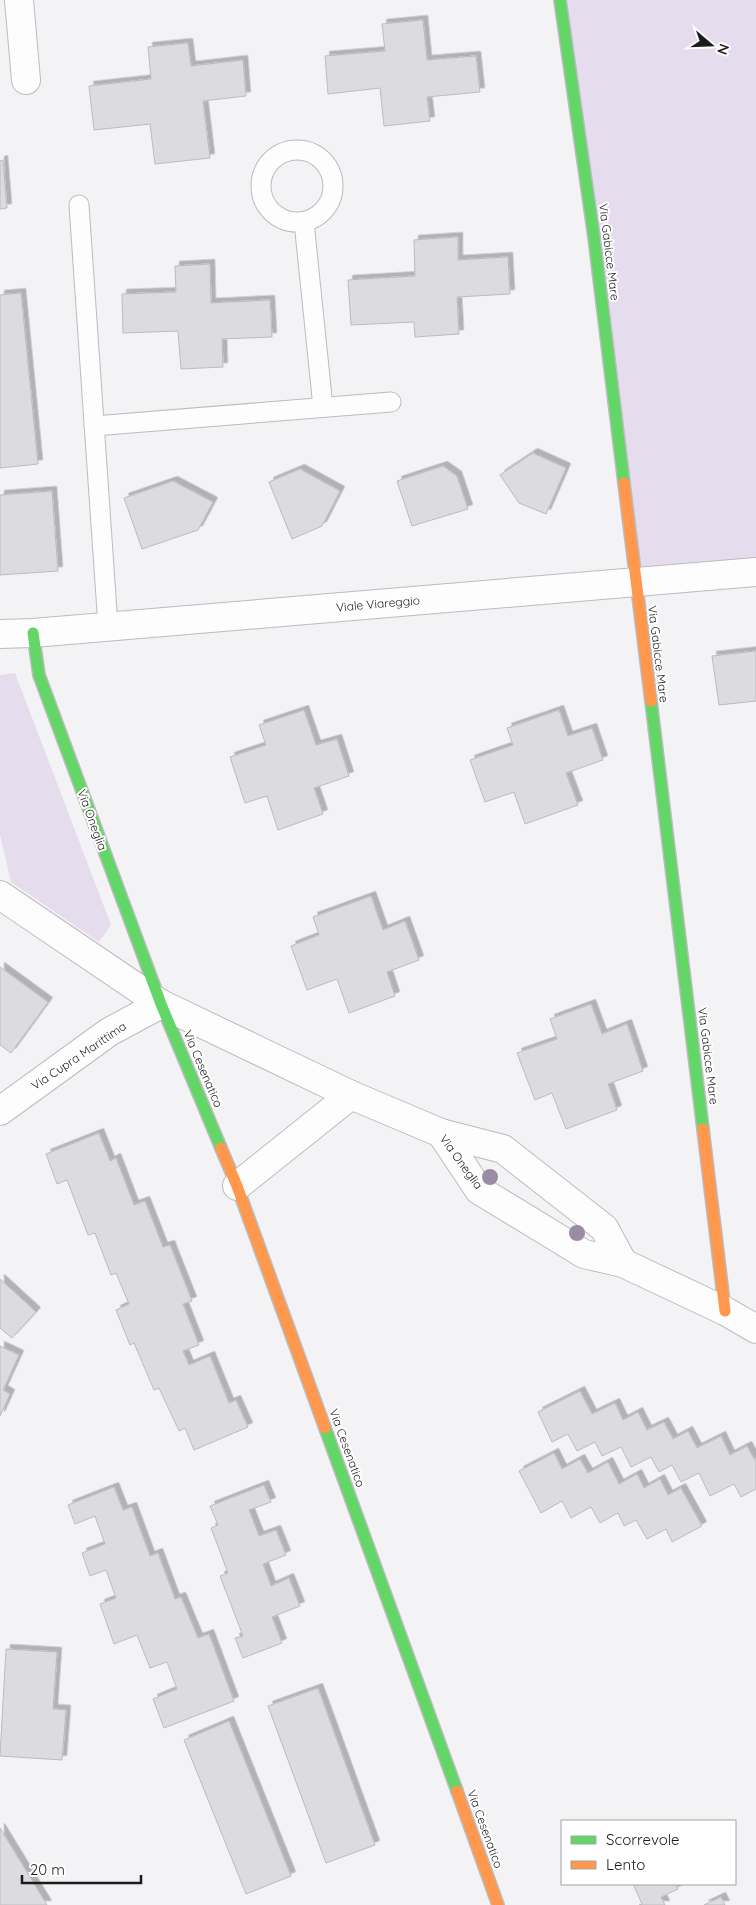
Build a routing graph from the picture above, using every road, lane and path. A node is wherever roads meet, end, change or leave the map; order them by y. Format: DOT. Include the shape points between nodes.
graph roads {
  1 [pos="19,0"];
  2 [pos="560,0"];
  3 [pos="26,80"];
  4 [pos="79,205"];
  5 [pos="304,222"];
  6 [pos="391,402"];
  7 [pos="323,407"];
  8 [pos="94,426"];
  9 [pos="756,572"];
  10 [pos="636,582"];
  11 [pos="108,626"];
  12 [pos="34,633"];
  13 [pos="0,634"];
  14 [pos="0,895"];
  15 [pos="161,1004"];
  16 [pos="351,1095"];
  17 [pos="0,1111"];
  18 [pos="441,1133"];
  19 [pos="237,1186"];
  20 [pos="623,1263"];
  21 [pos="725,1311"];
  22 [pos="756,1329"];
  23 [pos="498,1905"];
  1 -- 3 [label="street"];
  2 -- 10 [label="street, Via Gabicce Mare" via="594,237"];
  4 -- 8 [label="lane"];
  5 -- 7 [label="lane"];
  6 -- 7 [label="lane"];
  7 -- 8 [label="lane"];
  8 -- 11 [label="lane"];
  9 -- 10 [label="street, Viale Viareggio"];
  10 -- 11 [label="street, Viale Viareggio"];
  10 -- 21 [label="street, Via Gabicce Mare"];
  11 -- 12 [label="street, Viale Viareggio"];
  12 -- 13 [label="street, Viale Viareggio"];
  12 -- 15 [label="street, Via Oneglia" via="38,675"];
  14 -- 15 [label="street, Via Oneglia"];
  15 -- 16 [label="street, Via Oneglia"];
  15 -- 17 [label="street, Via Cupra Marittima" via="109,1032"];
  15 -- 19 [label="street, Via Cesenatico"];
  16 -- 18 [label="street, Via Oneglia"];
  16 -- 19 [label="street"];
  18 -- 20 [label="street, Via Oneglia" via="479,1190 584,1254"];
  18 -- 20 [label="street" via="503,1149 604,1228"];
  19 -- 23 [label="street, Via Cesenatico"];
  20 -- 21 [label="street, Via Oneglia"];
  21 -- 22 [label="street, Via Oneglia"];
}
